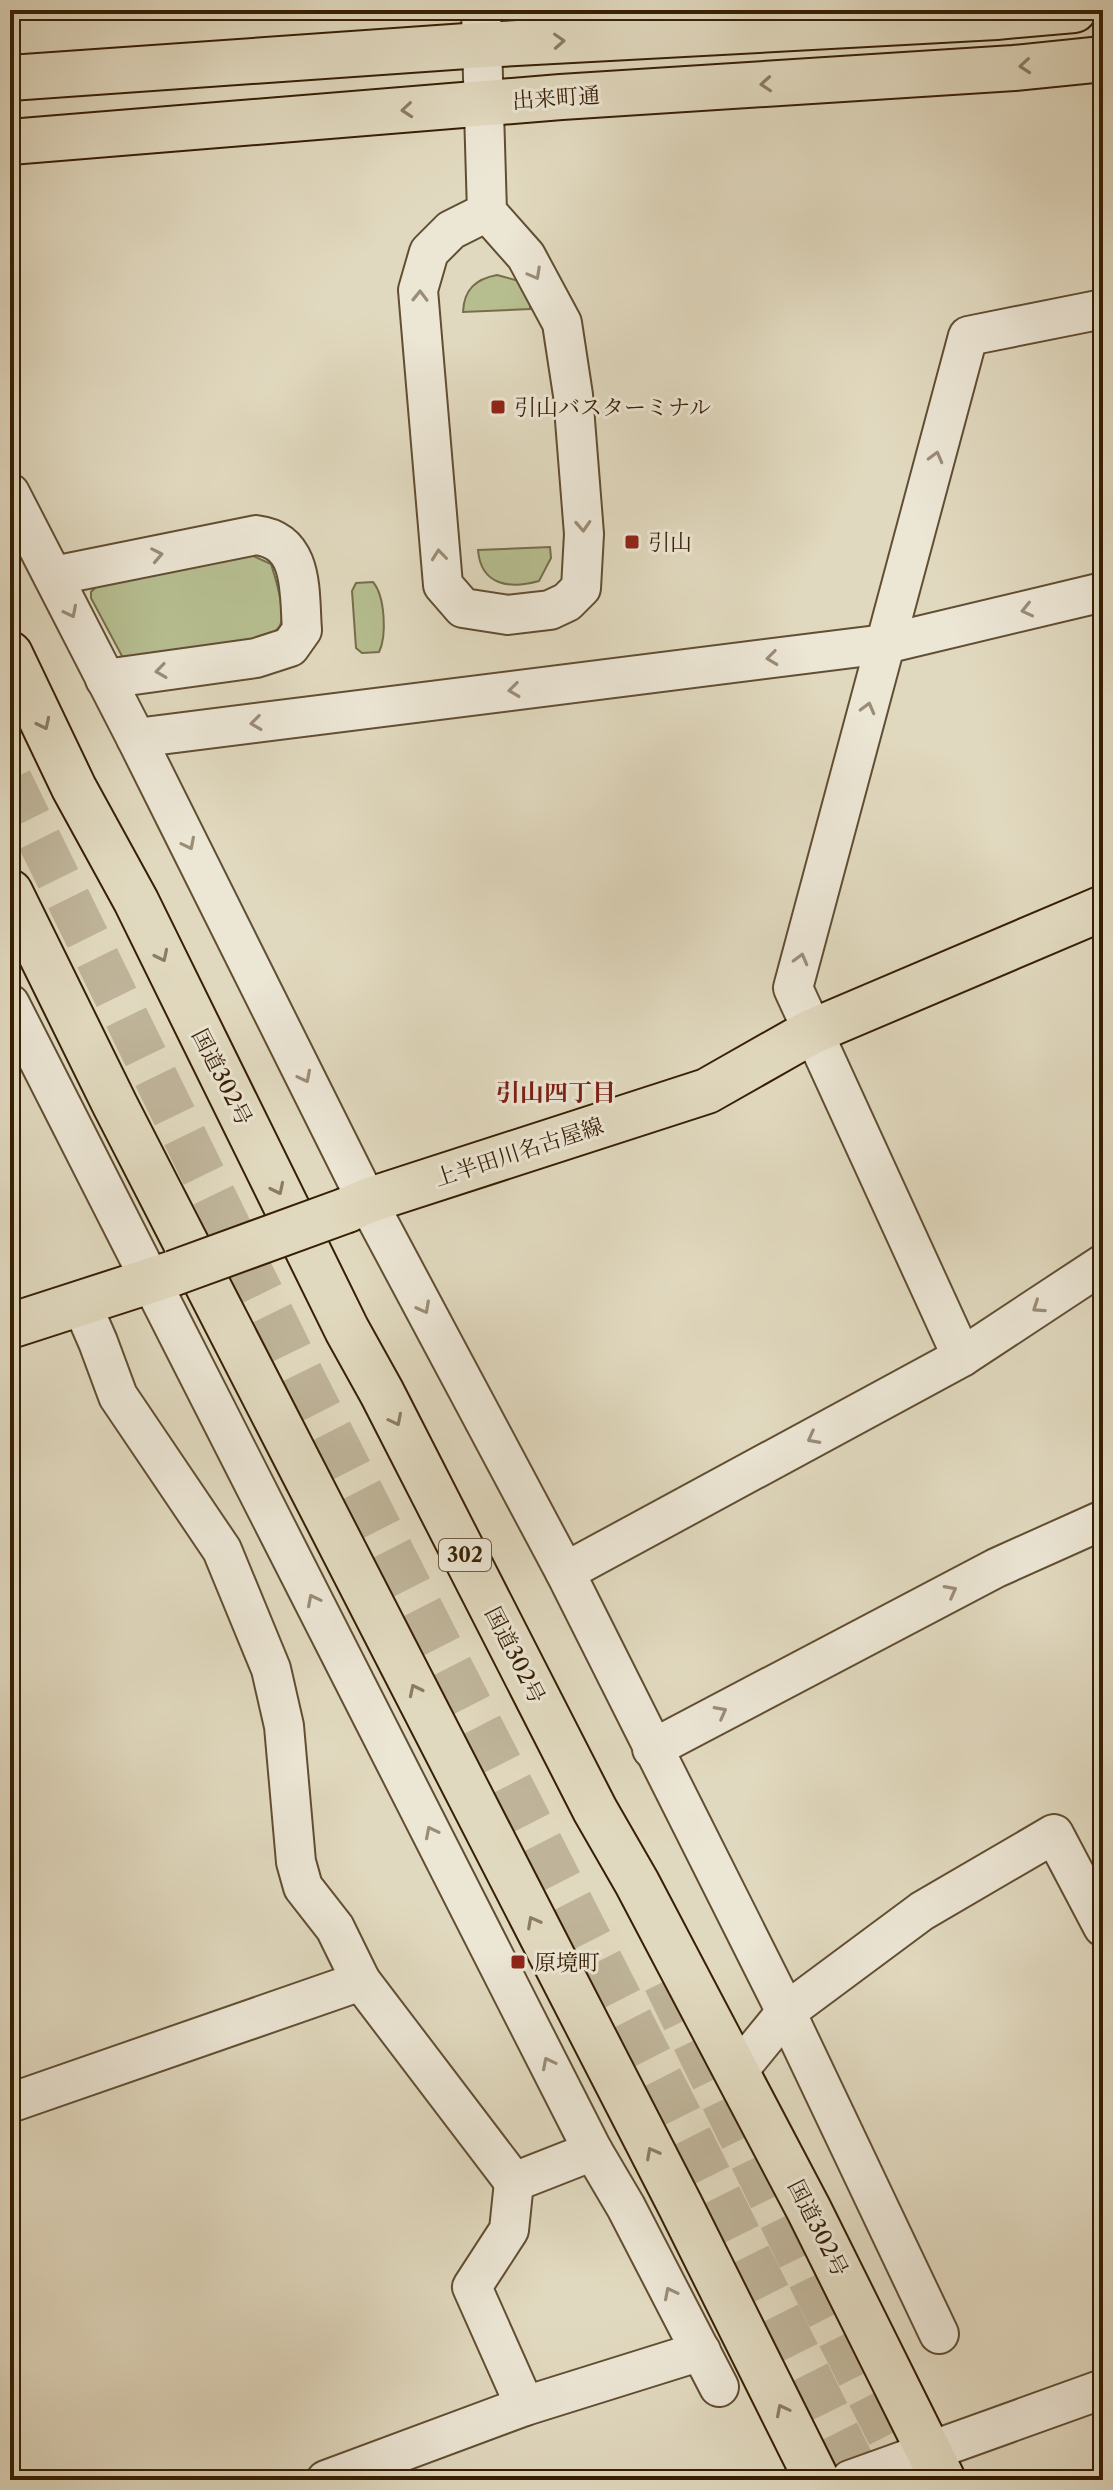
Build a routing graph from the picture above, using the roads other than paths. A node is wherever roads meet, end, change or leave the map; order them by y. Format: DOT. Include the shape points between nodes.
graph roads {
  1 [pos="1074,10"];
  2 [pos="481,27"];
  3 [pos="1103,59"];
  4 [pos="10,78"];
  5 [pos="485,103"];
  6 [pos="10,142"];
  7 [pos="487,212"];
  8 [pos="1103,309"];
  9 [pos="10,493"];
  10 [pos="53,576"];
  11 [pos="1103,592"];
  12 [pos="885,644"];
  13 [pos="10,654"];
  14 [pos="105,679"];
  15 [pos="136,738"];
  16 [pos="10,892"];
  17 [pos="1103,908"];
  18 [pos="14,1020"];
  19 [pos="811,1032"];
  20 [pos="357,1206"];
  21 [pos="1103,1264"];
  22 [pos="162,1277"];
  23 [pos="81,1303"];
  24 [pos="10,1326"];
  25 [pos="962,1357"];
  26 [pos="1103,1520"];
  27 [pos="565,1572"];
  28 [pos="652,1749"];
  29 [pos="1103,1927"];
  30 [pos="361,1981"];
  31 [pos="786,2012"];
  32 [pos="737,2072"];
  33 [pos="10,2103"];
  34 [pos="593,2151"];
  35 [pos="514,2182"];
  36 [pos="680,2205"];
  37 [pos="626,2207"];
  38 [pos="939,2334"];
  39 [pos="701,2351"];
  40 [pos="719,2387"];
  41 [pos="1103,2389"];
  42 [pos="525,2406"];
  43 [pos="936,2466"];
  44 [pos="326,2480"];
  45 [pos="817,2480"];
  46 [pos="850,2480"];
  2 -- 1 [label="main road, one-way" via="996,17"];
  2 -- 4 [label="main road"];
  2 -- 5 [label="street"];
  3 -- 5 [label="main road, 出来町通, one-way"];
  5 -- 6 [label="main road, 出来町通, one-way"];
  5 -- 7 [label="street"];
  7 -- 7 [label="street, one-way" via="526,256 562,323 584,534 581,588 550,610 508,615 463,608 443,585 418,290 429,252 451,230"];
  12 -- 8 [label="street, one-way" via="968,336"];
  9 -- 10 [label="street"];
  10 -- 14 [label="street, one-way"];
  10 -- 14 [label="street, one-way" via="256,535 273,537 288,551 298,575 302,630 290,647 256,658"];
  11 -- 12 [label="street, one-way"];
  12 -- 15 [label="street, one-way"];
  19 -- 12 [label="street, one-way" via="793,988"];
  13 -- 32 [label="main road, 国道302号 / 302, one-way" via="347,1330"];
  14 -- 15 [label="street"];
  15 -- 20 [label="street, one-way"];
  36 -- 16 [label="main road, one-way"];
  17 -- 19 [label="main road, 上半田川名古屋線"];
  18 -- 22 [label="street"];
  19 -- 20 [label="main road, 上半田川名古屋線" via="707,1091"];
  19 -- 25 [label="street"];
  20 -- 22 [label="main road, 上半田川名古屋線, bridge"];
  20 -- 27 [label="street, one-way"];
  21 -- 25 [label="street, one-way"];
  22 -- 23 [label="main road, 上半田川名古屋線"];
  34 -- 22 [label="street, one-way"];
  23 -- 24 [label="main road, 上半田川名古屋線"];
  23 -- 30 [label="street" via="118,1396 222,1550 265,1656 284,1726 296,1862 303,1887 335,1928"];
  25 -- 27 [label="street, one-way"];
  28 -- 26 [label="street, one-way" via="996,1568"];
  27 -- 28 [label="street"];
  28 -- 31 [label="street"];
  29 -- 31 [label="street" via="1054,1834 922,1911"];
  30 -- 33 [label="street"];
  30 -- 35 [label="street"];
  31 -- 32 [label="street"];
  31 -- 38 [label="street"];
  32 -- 43 [label="main road, 国道302号 / 302"];
  34 -- 35 [label="street"];
  34 -- 37 [label="street"];
  35 -- 42 [label="street" via="509,2230 472,2287"];
  36 -- 37 [label="street"];
  45 -- 36 [label="main road, one-way"];
  39 -- 37 [label="street, one-way"];
  39 -- 40 [label="street"];
  39 -- 42 [label="street"];
  41 -- 43 [label="street"];
  42 -- 44 [label="street"];
  43 -- 46 [label="street"];
}
